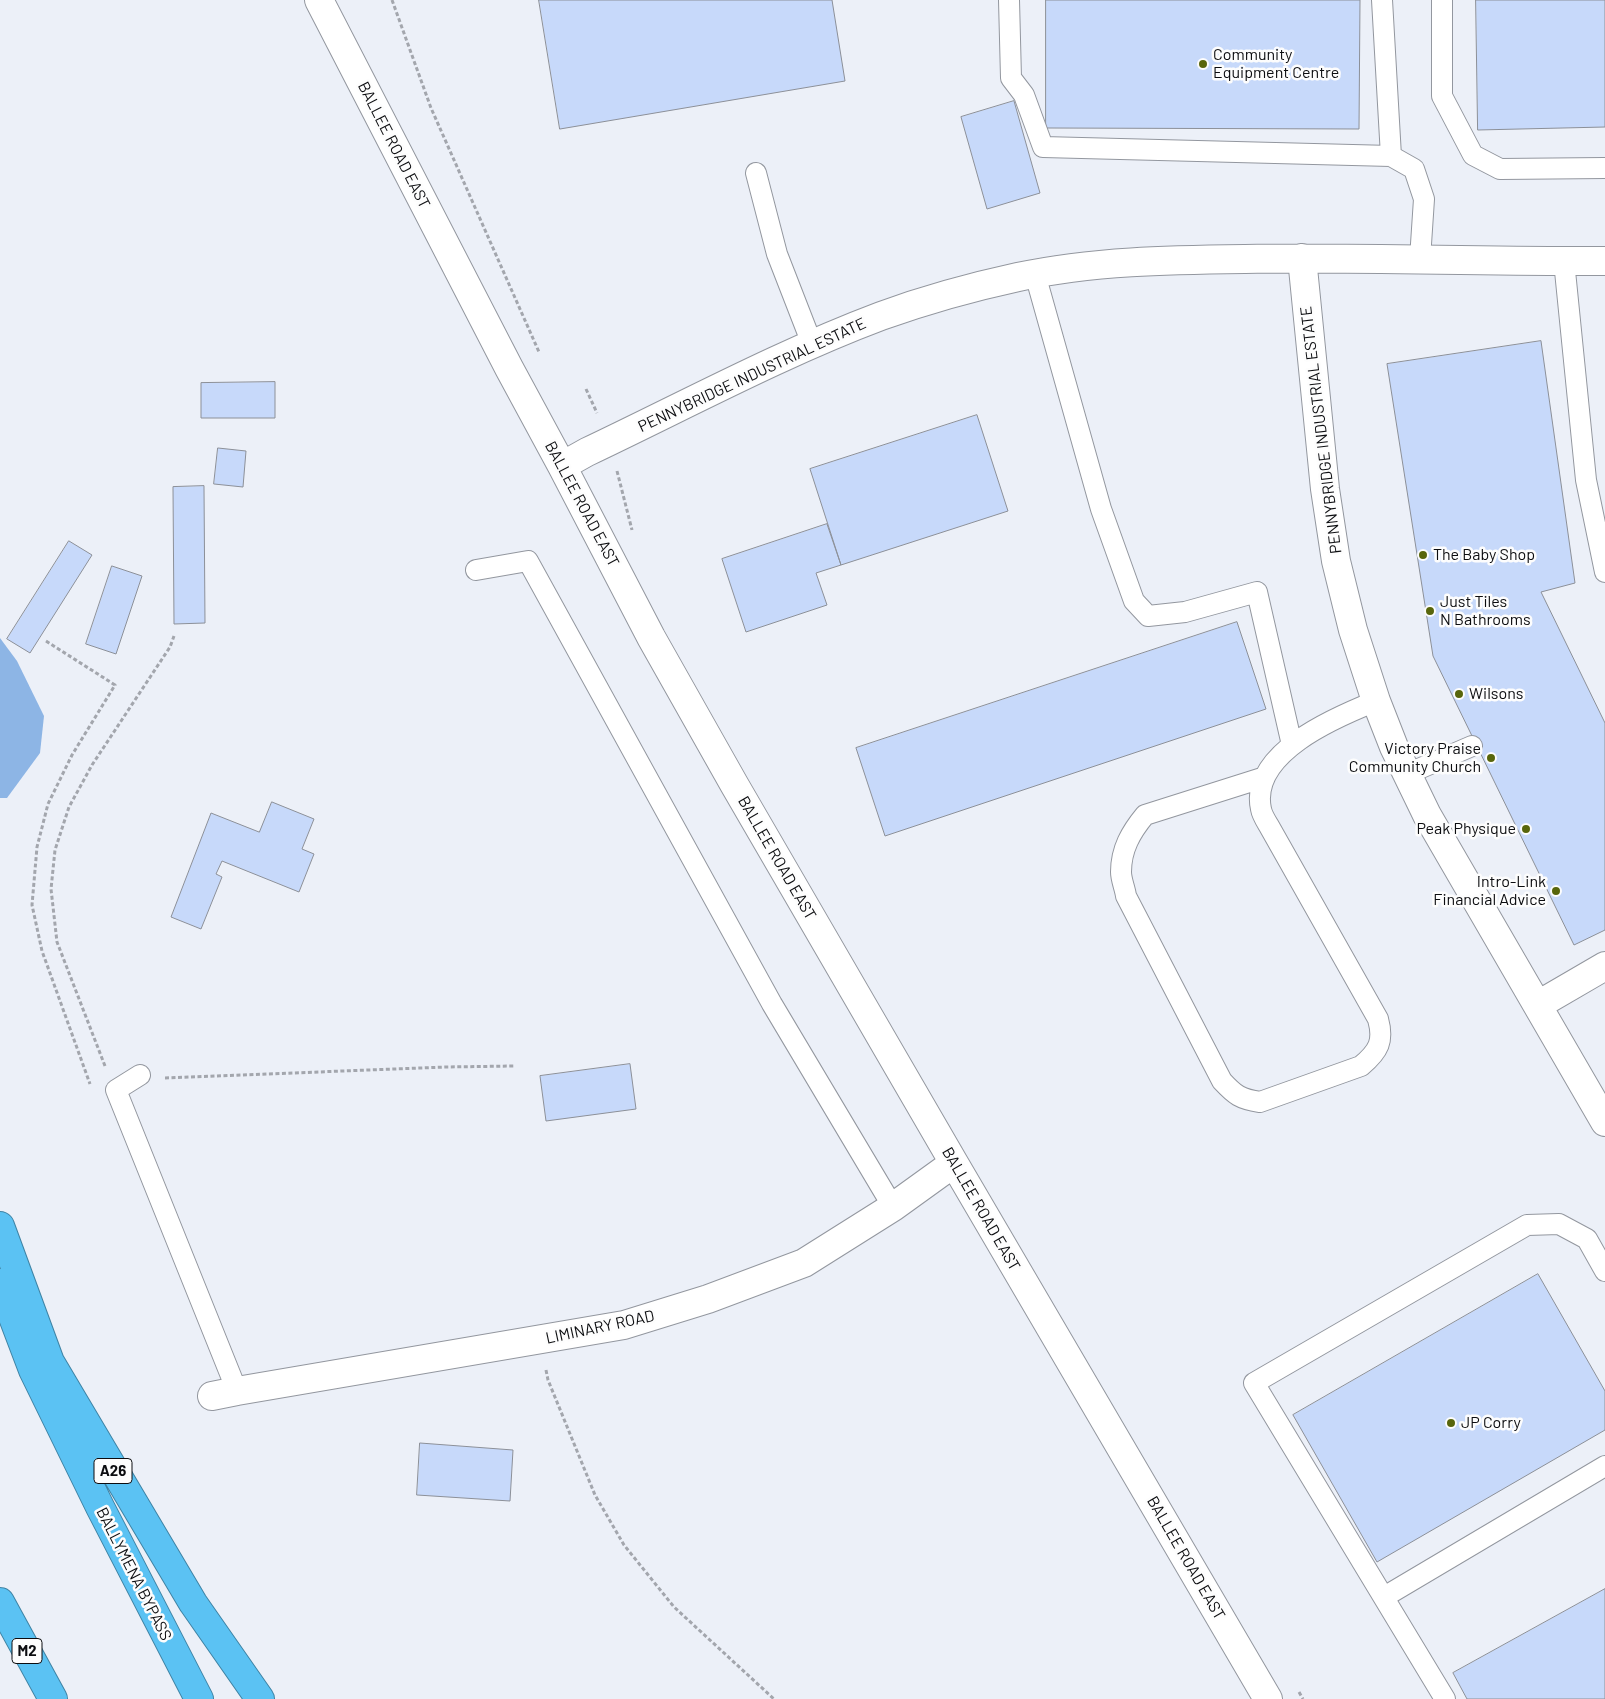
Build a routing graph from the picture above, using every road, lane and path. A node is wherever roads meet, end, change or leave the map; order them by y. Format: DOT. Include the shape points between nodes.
graph roads {
  1 [pos="318,0"];
  2 [pos="392,0"];
  3 [pos="1008,0"];
  4 [pos="1382,0"];
  5 [pos="1442,0"];
  6 [pos="1391,156"];
  7 [pos="1605,168"];
  8 [pos="756,173"];
  9 [pos="1302,258"];
  10 [pos="1420,260"];
  11 [pos="1564,261"];
  12 [pos="1605,261"];
  13 [pos="1035,274"];
  14 [pos="812,344"];
  15 [pos="539,352"];
  16 [pos="562,466"];
  17 [pos="476,570"];
  18 [pos="1605,572"];
  19 [pos="174,636"];
  20 [pos="46,641"];
  21 [pos="1376,701"];
  22 [pos="1292,745"];
  23 [pos="1472,746"];
  24 [pos="1407,774"];
  25 [pos="1265,777"];
  26 [pos="1605,966"];
  27 [pos="1538,1005"];
  28 [pos="515,1066"];
  29 [pos="140,1075"];
  30 [pos="90,1085"];
  31 [pos="116,1090"];
  32 [pos="1605,1122"];
  33 [pos="954,1163"];
  34 [pos="893,1207"];
  35 [pos="0,1226"];
  36 [pos="1605,1271"];
  37 [pos="0,1283"];
  38 [pos="538,1340"];
  39 [pos="224,1393"];
  40 [pos="1605,1466"];
  41 [pos="1384,1597"];
  42 [pos="0,1602"];
  43 [pos="53,1699"];
  44 [pos="199,1699"];
  45 [pos="260,1699"];
  46 [pos="774,1699"];
  47 [pos="1268,1699"];
  48 [pos="1445,1699"];
  1 -- 16 [label="street, BALLEE ROAD EAST"];
  2 -- 15 [label="path" via="431,108"];
  3 -- 6 [label="lane" via="1011,78 1024,95 1043,148"];
  4 -- 6 [label="lane"];
  5 -- 7 [label="lane" via="1442,96 1473,155 1500,169"];
  6 -- 10 [label="lane" via="1414,169 1424,199"];
  8 -- 14 [label="lane" via="777,254"];
  9 -- 10 [label="street, PENNYBRIDGE INDUSTRIAL ESTATE"];
  9 -- 13 [label="street, PENNYBRIDGE INDUSTRIAL ESTATE" via="1137,261"];
  9 -- 21 [label="street, PENNYBRIDGE INDUSTRIAL ESTATE" via="1336,561 1353,630"];
  10 -- 11 [label="street, PENNYBRIDGE INDUSTRIAL ESTATE"];
  11 -- 12 [label="street, PENNYBRIDGE INDUSTRIAL ESTATE"];
  11 -- 18 [label="lane" via="1586,480"];
  13 -- 14 [label="street, PENNYBRIDGE INDUSTRIAL ESTATE" via="954,293 882,316"];
  13 -- 22 [label="lane" via="1101,509 1134,601 1148,616 1185,612 1257,592"];
  14 -- 16 [label="street, PENNYBRIDGE INDUSTRIAL ESTATE"];
  16 -- 33 [label="street, BALLEE ROAD EAST" via="661,655"];
  17 -- 34 [label="lane" via="528,561 772,1004"];
  19 -- 31 [label="path" via="69,807 55,850 52,889 57,942"];
  20 -- 30 [label="path" via="115,685 72,755 48,804 37,847 32,905 42,952"];
  21 -- 22 [label="lane" via="1341,715"];
  21 -- 24 [label="street, PENNYBRIDGE INDUSTRIAL ESTATE"];
  22 -- 25 [label="lane"];
  23 -- 24 [label="lane"];
  24 -- 27 [label="street, PENNYBRIDGE INDUSTRIAL ESTATE" via="1459,871"];
  25 -- 25 [label="lane" via="1260,796 1261,810 1378,1019 1381,1032 1380,1045 1361,1066 1260,1102 1244,1100 1222,1081 1126,896 1121,873 1125,846 1132,830 1145,815"];
  26 -- 27 [label="street"];
  27 -- 32 [label="street, PENNYBRIDGE INDUSTRIAL ESTATE"];
  28 -- 29 [label="path" via="162,1078"];
  29 -- 31 [label="lane"];
  31 -- 39 [label="lane"];
  33 -- 34 [label="street, LIMINARY ROAD"];
  33 -- 47 [label="street, BALLEE ROAD EAST"];
  34 -- 38 [label="street, LIMINARY ROAD" via="804,1263 717,1296 624,1325"];
  35 -- 45 [label="highway, A26" via="50,1362 193,1603"];
  36 -- 41 [label="lane" via="1587,1239 1559,1224 1527,1225 1254,1383"];
  37 -- 44 [label="highway, BALLYMENA BYPASS" via="33,1370"];
  38 -- 39 [label="street, LIMINARY ROAD"];
  38 -- 46 [label="path" via="548,1380 595,1495 624,1544 674,1607"];
  40 -- 41 [label="lane"];
  41 -- 48 [label="lane"];
  42 -- 43 [label="highway, M2"];
}
